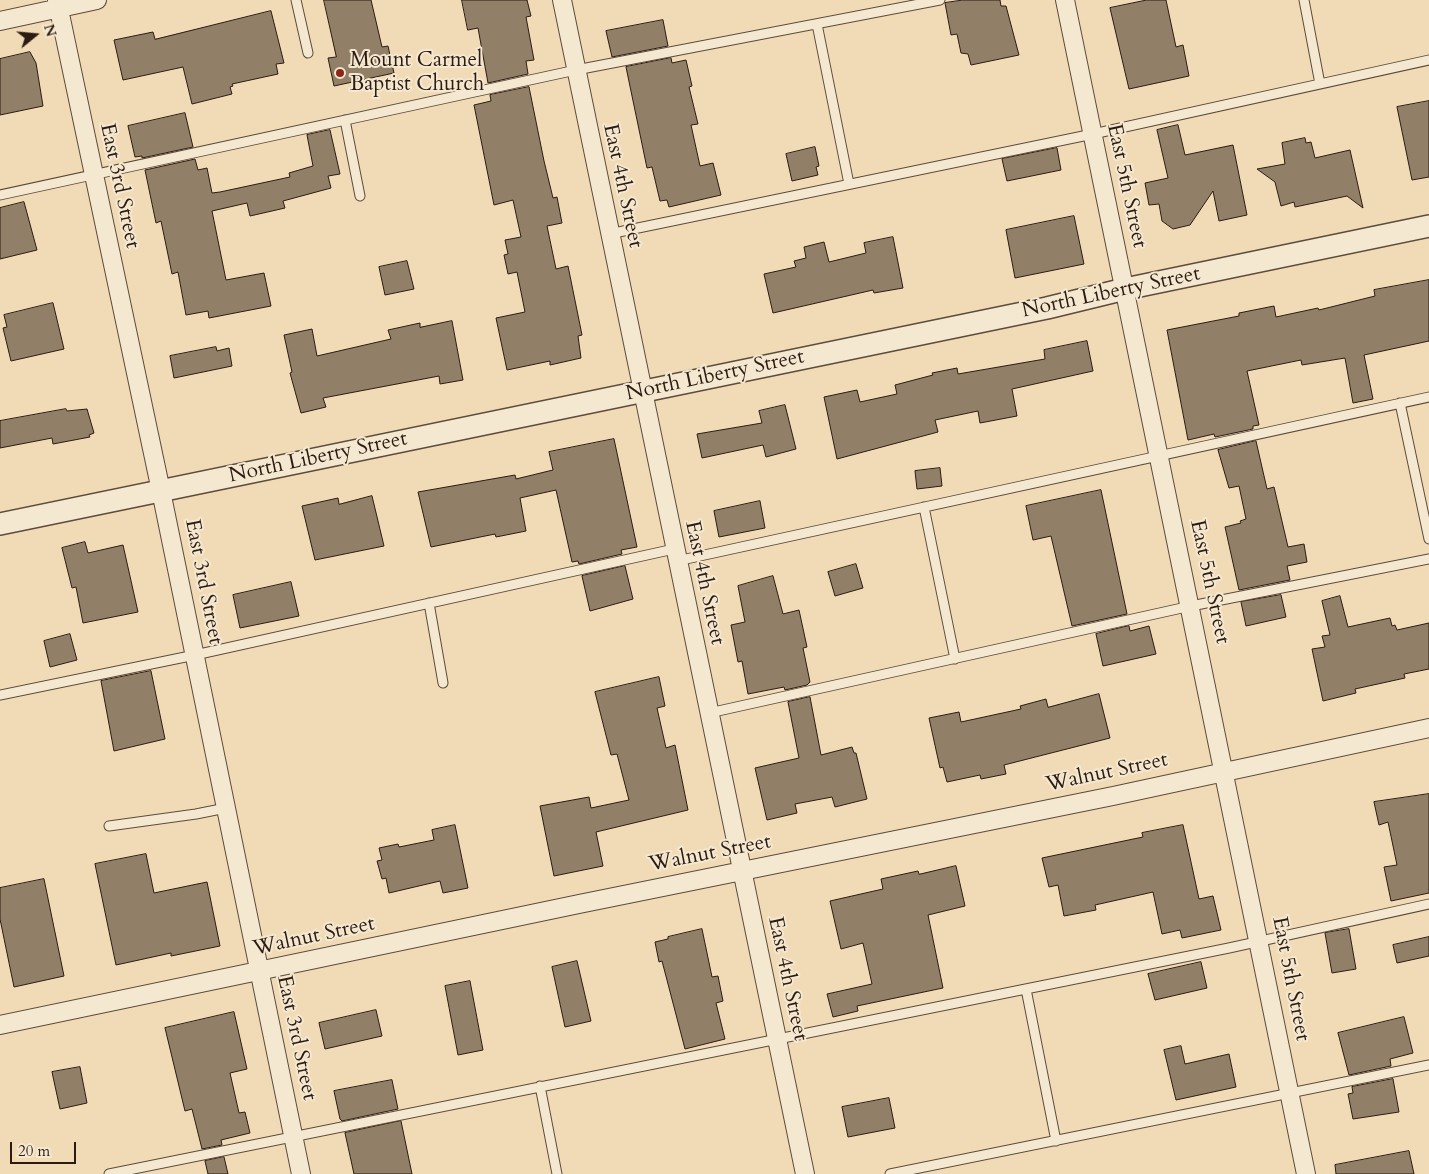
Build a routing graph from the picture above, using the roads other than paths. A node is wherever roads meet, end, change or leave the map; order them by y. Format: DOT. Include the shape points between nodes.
graph roads {
  1 [pos="97,0"];
  2 [pos="296,0"];
  3 [pos="562,0"];
  4 [pos="940,0"];
  5 [pos="1065,0"];
  6 [pos="1304,0"];
  7 [pos="58,4"];
  8 [pos="0,21"];
  9 [pos="817,24"];
  10 [pos="308,53"];
  11 [pos="1429,60"];
  12 [pos="576,70"];
  13 [pos="1320,84"];
  14 [pos="345,120"];
  15 [pos="1092,134"];
  16 [pos="94,175"];
  17 [pos="850,184"];
  18 [pos="0,195"];
  19 [pos="360,196"];
  20 [pos="1429,226"];
  21 [pos="609,234"];
  22 [pos="1125,289"];
  23 [pos="641,391"];
  24 [pos="1429,397"];
  25 [pos="1400,403"];
  26 [pos="1159,456"];
  27 [pos="161,491"];
  28 [pos="924,507"];
  29 [pos="0,524"];
  30 [pos="1429,539"];
  31 [pos="676,555"];
  32 [pos="1429,559"];
  33 [pos="429,603"];
  34 [pos="1191,606"];
  35 [pos="194,655"];
  36 [pos="955,659"];
  37 [pos="443,683"];
  38 [pos="0,695"];
  39 [pos="709,713"];
  40 [pos="1429,728"];
  41 [pos="1225,771"];
  42 [pos="226,808"];
  43 [pos="109,826"];
  44 [pos="742,871"];
  45 [pos="1429,904"];
  46 [pos="1259,942"];
  47 [pos="259,972"];
  48 [pos="1026,989"];
  49 [pos="0,1025"];
  50 [pos="776,1039"];
  51 [pos="1429,1065"];
  52 [pos="540,1086"];
  53 [pos="1290,1093"];
  54 [pos="293,1136"];
  55 [pos="1056,1140"];
  56 [pos="109,1174"];
  57 [pos="301,1174"];
  58 [pos="557,1174"];
  59 [pos="805,1174"];
  60 [pos="890,1174"];
  61 [pos="1306,1174"];
  1 -- 7 [label="street"];
  2 -- 10 [label="lane"];
  3 -- 12 [label="street, East 4th Street"];
  4 -- 9 [label="lane"];
  5 -- 15 [label="street, East 5th Street"];
  6 -- 13 [label="lane"];
  7 -- 8 [label="street"];
  7 -- 16 [label="street, East 3rd Street"];
  9 -- 12 [label="lane"];
  9 -- 17 [label="lane"];
  11 -- 13 [label="lane"];
  12 -- 14 [label="lane"];
  12 -- 21 [label="street, East 4th Street"];
  13 -- 15 [label="lane"];
  14 -- 16 [label="lane"];
  14 -- 19 [label="lane"];
  15 -- 17 [label="lane"];
  15 -- 22 [label="street, East 5th Street"];
  16 -- 18 [label="lane"];
  16 -- 27 [label="street, East 3rd Street"];
  17 -- 21 [label="lane"];
  20 -- 22 [label="street, North Liberty Street"];
  21 -- 23 [label="street, East 4th Street"];
  22 -- 23 [label="street, North Liberty Street" via="1047,308"];
  22 -- 26 [label="street, East 5th Street"];
  23 -- 27 [label="street, North Liberty Street"];
  23 -- 31 [label="street, East 4th Street"];
  24 -- 25 [label="lane"];
  25 -- 26 [label="lane"];
  25 -- 30 [label="lane"];
  26 -- 28 [label="lane"];
  26 -- 34 [label="street, East 5th Street"];
  27 -- 29 [label="street, North Liberty Street"];
  27 -- 35 [label="street, East 3rd Street"];
  28 -- 31 [label="lane"];
  28 -- 36 [label="lane"];
  31 -- 33 [label="lane"];
  31 -- 39 [label="street, East 4th Street"];
  32 -- 34 [label="lane"];
  33 -- 35 [label="lane"];
  33 -- 37 [label="lane"];
  34 -- 36 [label="lane"];
  34 -- 41 [label="street, East 5th Street"];
  35 -- 38 [label="lane"];
  35 -- 42 [label="street, East 3rd Street"];
  36 -- 39 [label="lane"];
  39 -- 44 [label="street, East 4th Street"];
  40 -- 41 [label="street, Walnut Street"];
  41 -- 44 [label="street, Walnut Street"];
  41 -- 46 [label="street, East 5th Street"];
  42 -- 43 [label="lane"];
  42 -- 47 [label="street, East 3rd Street"];
  44 -- 47 [label="street, Walnut Street"];
  44 -- 50 [label="street, East 4th Street"];
  45 -- 46 [label="lane"];
  46 -- 48 [label="lane"];
  46 -- 53 [label="street, East 5th Street"];
  47 -- 49 [label="street, Walnut Street"];
  47 -- 54 [label="street, East 3rd Street"];
  48 -- 50 [label="lane"];
  48 -- 55 [label="lane"];
  50 -- 52 [label="lane"];
  50 -- 59 [label="street, East 4th Street"];
  51 -- 53 [label="lane"];
  52 -- 54 [label="lane"];
  52 -- 58 [label="lane"];
  53 -- 55 [label="lane"];
  53 -- 61 [label="street, East 5th Street"];
  54 -- 56 [label="lane"];
  54 -- 57 [label="street, East 3rd Street"];
  55 -- 60 [label="lane"];
}
